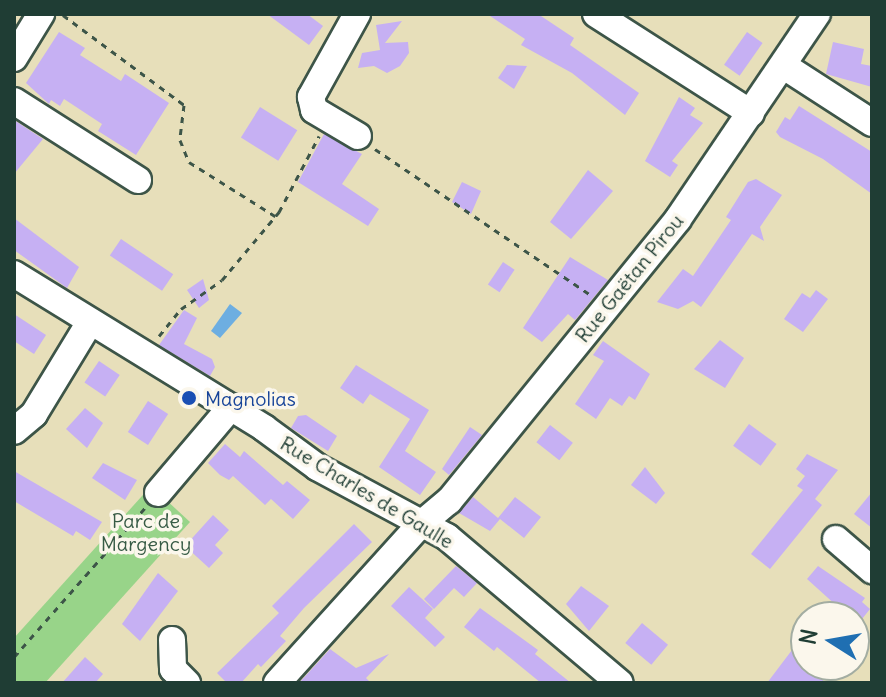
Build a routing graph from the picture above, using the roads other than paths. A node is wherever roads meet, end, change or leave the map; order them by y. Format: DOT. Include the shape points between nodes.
graph roads {
  1 [pos="41,14"];
  2 [pos="357,14"];
  3 [pos="596,14"];
  4 [pos="817,14"];
  5 [pos="14,58"];
  6 [pos="784,66"];
  7 [pos="14,101"];
  8 [pos="751,113"];
  9 [pos="872,123"];
  10 [pos="358,136"];
  11 [pos="138,180"];
  12 [pos="14,274"];
  13 [pos="90,322"];
  14 [pos="231,407"];
  15 [pos="14,431"];
  16 [pos="158,493"];
  17 [pos="420,525"];
  18 [pos="836,539"];
  19 [pos="872,570"];
  20 [pos="172,640"];
  21 [pos="187,683"];
  22 [pos="277,683"];
  23 [pos="620,683"];
  1 -- 5 [label="street"];
  2 -- 10 [label="street" via="311,97 314,110"];
  3 -- 8 [label="street"];
  4 -- 6 [label="street, Rue Gaëtan Pirou"];
  6 -- 8 [label="street, Rue Gaëtan Pirou"];
  6 -- 9 [label="street"];
  7 -- 11 [label="street"];
  8 -- 17 [label="street, Rue Gaëtan Pirou" via="678,219 449,501"];
  12 -- 13 [label="street, Rue Charles de Gaulle"];
  13 -- 14 [label="street, Rue Charles de Gaulle"];
  13 -- 15 [label="street" via="34,414"];
  14 -- 16 [label="street"];
  14 -- 17 [label="street, Rue Charles de Gaulle" via="317,467"];
  17 -- 22 [label="street, Rue Gaëtan Pirou"];
  17 -- 23 [label="street, Rue Charles de Gaulle" via="447,537"];
  18 -- 19 [label="street"];
  20 -- 21 [label="street" via="173,669"];
}
